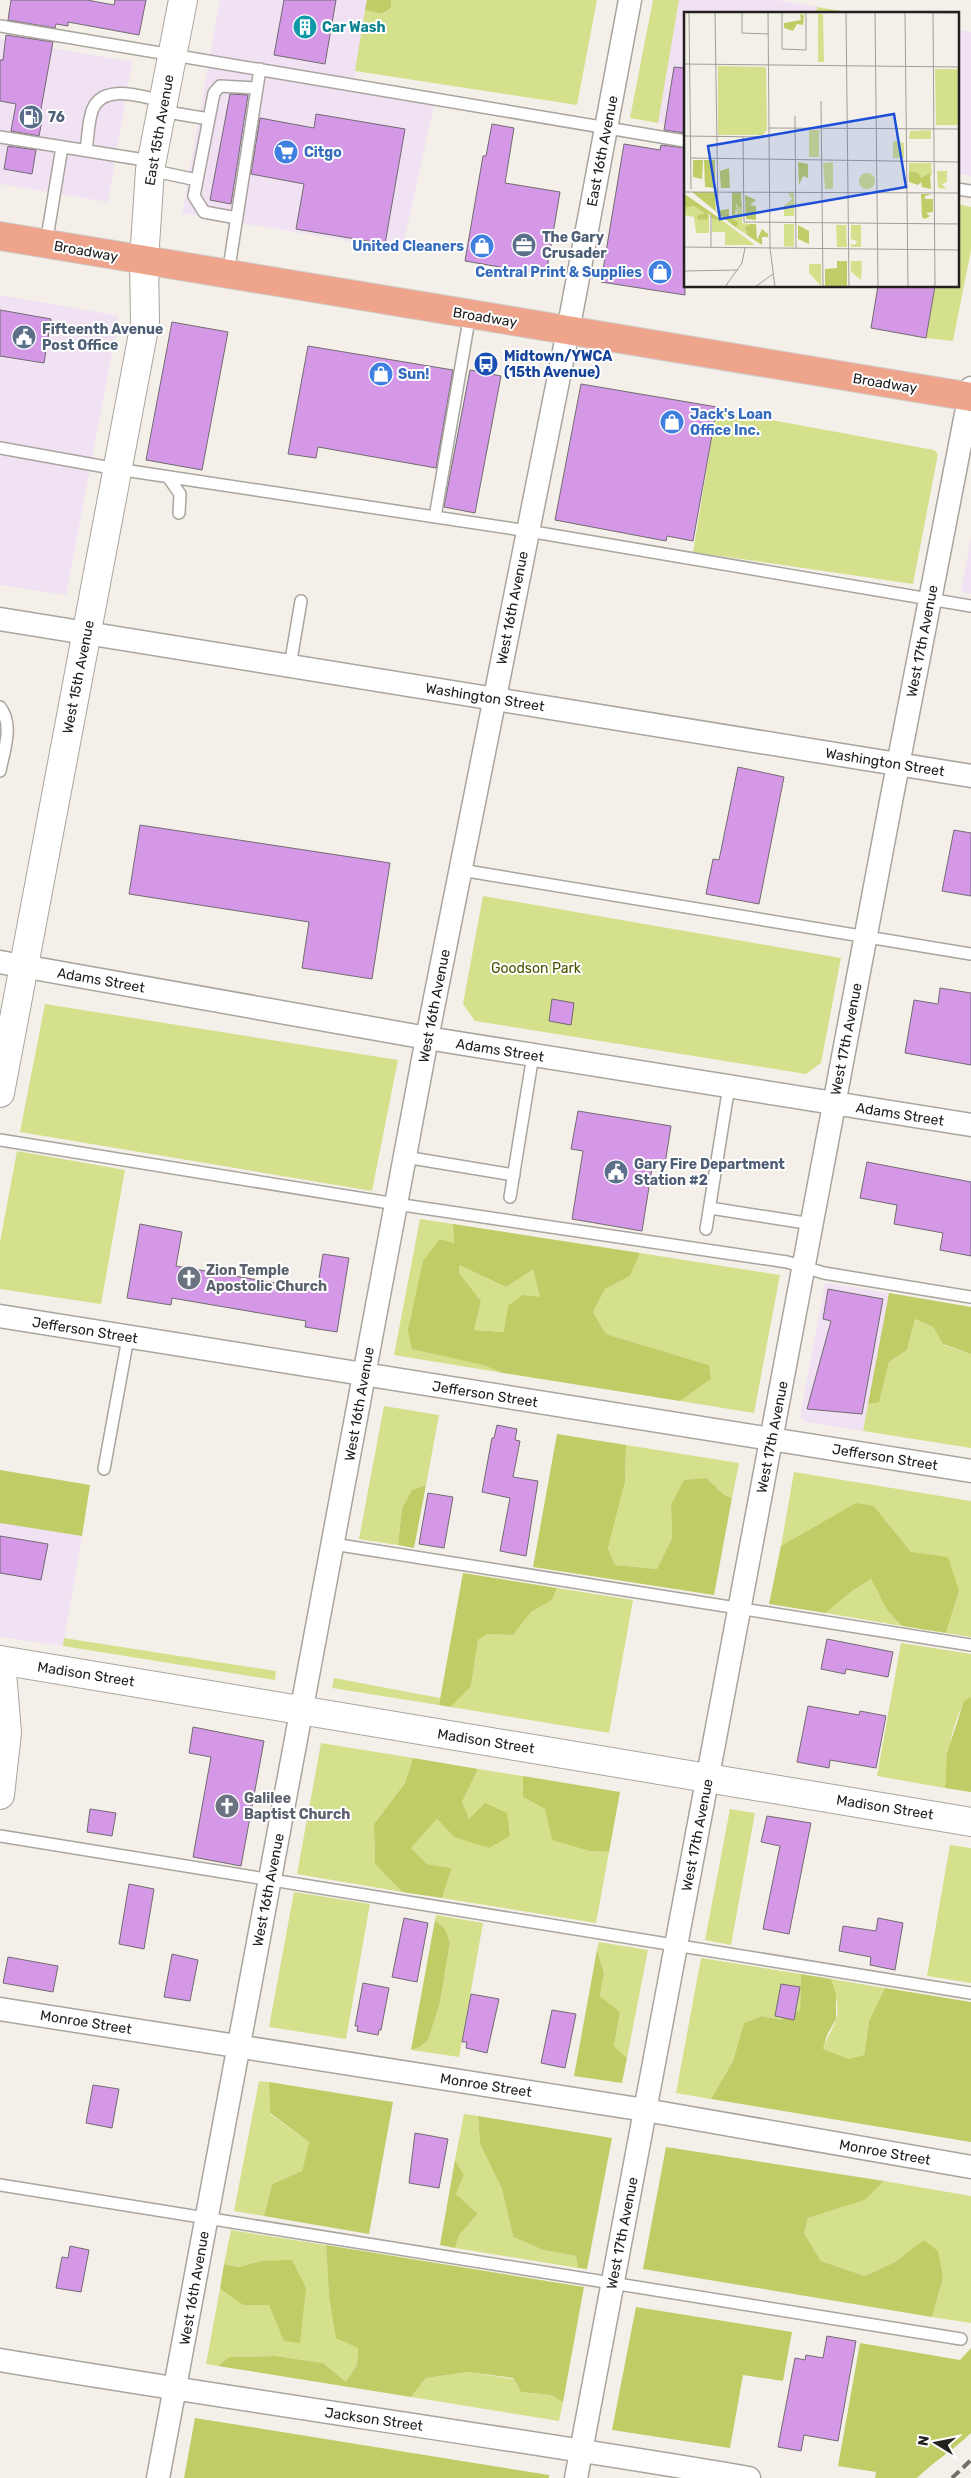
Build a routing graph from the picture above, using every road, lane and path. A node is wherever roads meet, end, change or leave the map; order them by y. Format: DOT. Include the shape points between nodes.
graph roads {
  1 [pos="183,0"];
  2 [pos="630,0"];
  3 [pos="0,26"];
  4 [pos="173,53"];
  5 [pos="260,69"];
  6 [pos="257,88"];
  7 [pos="162,106"];
  8 [pos="209,119"];
  9 [pos="606,127"];
  10 [pos="0,137"];
  11 [pos="684,141"];
  12 [pos="62,147"];
  13 [pos="86,150"];
  14 [pos="151,166"];
  15 [pos="197,180"];
  16 [pos="958,188"];
  17 [pos="971,191"];
  18 [pos="237,218"];
  19 [pos="0,236"];
  20 [pos="46,244"];
  21 [pos="144,260"];
  22 [pos="228,274"];
  23 [pos="470,314"];
  24 [pos="568,331"];
  25 [pos="970,394"];
  26 [pos="0,448"];
  27 [pos="117,469"];
  28 [pos="168,477"];
  29 [pos="179,513"];
  30 [pos="435,517"];
  31 [pos="528,531"];
  32 [pos="930,599"];
  33 [pos="301,601"];
  34 [pos="971,606"];
  35 [pos="0,618"];
  36 [pos="87,632"];
  37 [pos="290,666"];
  38 [pos="494,699"];
  39 [pos="0,707"];
  40 [pos="898,764"];
  41 [pos="0,771"];
  42 [pos="971,776"];
  43 [pos="461,870"];
  44 [pos="865,938"];
  45 [pos="971,954"];
  46 [pos="12,964"];
  47 [pos="427,1038"];
  48 [pos="533,1055"];
  49 [pos="729,1086"];
  50 [pos="0,1093"];
  51 [pos="834,1103"];
  52 [pos="971,1125"];
  53 [pos="0,1140"];
  54 [pos="405,1157"];
  55 [pos="514,1175"];
  56 [pos="510,1197"];
  57 [pos="396,1204"];
  58 [pos="710,1208"];
  59 [pos="812,1224"];
  60 [pos="706,1229"];
  61 [pos="804,1267"];
  62 [pos="971,1297"];
  63 [pos="0,1316"];
  64 [pos="128,1338"];
  65 [pos="364,1375"];
  66 [pos="771,1439"];
  67 [pos="104,1469"];
  68 [pos="971,1471"];
  69 [pos="333,1544"];
  70 [pos="739,1609"];
  71 [pos="971,1645"];
  72 [pos="1,1660"];
  73 [pos="303,1710"];
  74 [pos="708,1778"];
  75 [pos="0,1795"];
  76 [pos="971,1822"];
  77 [pos="0,1836"];
  78 [pos="270,1880"];
  79 [pos="676,1946"];
  80 [pos="971,1993"];
  81 [pos="0,2009"];
  82 [pos="238,2046"];
  83 [pos="645,2110"];
  84 [pos="971,2167"];
  85 [pos="0,2185"];
  86 [pos="207,2218"];
  87 [pos="613,2282"];
  88 [pos="961,2339"];
  89 [pos="0,2360"];
  90 [pos="176,2390"];
  91 [pos="582,2450"];
  92 [pos="158,2478"];
  93 [pos="576,2478"];
  94 [pos="749,2478"];
  1 -- 4 [label="main road, East 15th Avenue"];
  2 -- 9 [label="street, East 16th Avenue"];
  3 -- 4 [label="lane"];
  4 -- 5 [label="lane"];
  4 -- 7 [label="main road, East 15th Avenue"];
  5 -- 6 [label="lane"];
  5 -- 9 [label="lane"];
  6 -- 8 [label="lane" via="220,86 214,93"];
  6 -- 18 [label="lane"];
  7 -- 8 [label="lane"];
  7 -- 13 [label="lane" via="120,94 105,95 92,111"];
  7 -- 14 [label="main road, East 15th Avenue"];
  8 -- 15 [label="lane"];
  9 -- 11 [label="lane"];
  9 -- 24 [label="street, East 16th Avenue"];
  10 -- 12 [label="lane"];
  12 -- 13 [label="lane"];
  12 -- 20 [label="lane"];
  13 -- 14 [label="lane"];
  14 -- 15 [label="lane"];
  14 -- 21 [label="main road, East 15th Avenue"];
  15 -- 18 [label="lane" via="194,196 204,212"];
  16 -- 17 [label="lane"];
  18 -- 22 [label="lane"];
  19 -- 20 [label="main road, Broadway"];
  20 -- 21 [label="main road, Broadway"];
  21 -- 22 [label="main road, Broadway"];
  21 -- 27 [label="main road, West 15th Avenue" via="145,323"];
  22 -- 23 [label="main road, Broadway"];
  23 -- 24 [label="main road, Broadway"];
  23 -- 30 [label="lane"];
  24 -- 25 [label="main road, Broadway"];
  24 -- 31 [label="street, West 16th Avenue"];
  25 -- 32 [label="street, West 17th Avenue"];
  26 -- 27 [label="lane"];
  27 -- 28 [label="lane"];
  27 -- 36 [label="main road, West 15th Avenue"];
  28 -- 29 [label="lane" via="180,494"];
  28 -- 30 [label="lane"];
  30 -- 31 [label="lane"];
  31 -- 32 [label="lane"];
  31 -- 38 [label="street, West 16th Avenue"];
  32 -- 34 [label="lane"];
  32 -- 40 [label="street, West 17th Avenue"];
  33 -- 37 [label="lane"];
  35 -- 36 [label="street, Washington Street"];
  36 -- 37 [label="street, Washington Street"];
  36 -- 46 [label="main road, West 15th Avenue"];
  37 -- 38 [label="street, Washington Street"];
  38 -- 40 [label="street, Washington Street"];
  38 -- 43 [label="street, West 16th Avenue"];
  39 -- 41 [label="lane" via="6,715 8,727"];
  40 -- 42 [label="street, Washington Street"];
  40 -- 44 [label="street, West 17th Avenue"];
  43 -- 44 [label="lane"];
  43 -- 47 [label="street, West 16th Avenue"];
  44 -- 45 [label="lane"];
  44 -- 51 [label="street, West 17th Avenue"];
  46 -- 47 [label="street, Adams Street"];
  46 -- 50 [label="main road, West 15th Avenue"];
  47 -- 48 [label="street, Adams Street"];
  47 -- 54 [label="street, West 16th Avenue"];
  48 -- 49 [label="street, Adams Street"];
  48 -- 55 [label="lane"];
  49 -- 51 [label="street, Adams Street"];
  49 -- 58 [label="lane"];
  51 -- 52 [label="street, Adams Street"];
  51 -- 59 [label="street, West 17th Avenue"];
  53 -- 57 [label="lane"];
  54 -- 55 [label="lane"];
  54 -- 57 [label="street, West 16th Avenue"];
  55 -- 56 [label="lane"];
  57 -- 61 [label="lane"];
  57 -- 65 [label="street, West 16th Avenue"];
  58 -- 59 [label="lane"];
  58 -- 60 [label="lane"];
  59 -- 61 [label="street, West 17th Avenue"];
  61 -- 62 [label="lane"];
  61 -- 66 [label="street, West 17th Avenue"];
  63 -- 64 [label="street, Jefferson Street"];
  64 -- 65 [label="street, Jefferson Street"];
  64 -- 67 [label="lane"];
  65 -- 66 [label="street, Jefferson Street"];
  65 -- 69 [label="street, West 16th Avenue"];
  66 -- 68 [label="street, Jefferson Street"];
  66 -- 70 [label="street, West 17th Avenue"];
  69 -- 70 [label="lane"];
  69 -- 73 [label="street, West 16th Avenue"];
  70 -- 71 [label="lane"];
  70 -- 74 [label="street, West 17th Avenue"];
  72 -- 73 [label="main road, Madison Street"];
  72 -- 75 [label="main road" via="7,1733"];
  73 -- 74 [label="main road, Madison Street"];
  73 -- 78 [label="street, West 16th Avenue"];
  74 -- 76 [label="main road, Madison Street"];
  74 -- 79 [label="street, West 17th Avenue"];
  77 -- 78 [label="lane"];
  78 -- 79 [label="lane"];
  78 -- 82 [label="street, West 16th Avenue"];
  79 -- 80 [label="lane"];
  79 -- 83 [label="street, West 17th Avenue"];
  81 -- 82 [label="street, Monroe Street"];
  82 -- 83 [label="street, Monroe Street"];
  82 -- 86 [label="street, West 16th Avenue"];
  83 -- 84 [label="street, Monroe Street"];
  83 -- 87 [label="street, West 17th Avenue"];
  85 -- 86 [label="lane"];
  86 -- 87 [label="lane"];
  86 -- 90 [label="street, West 16th Avenue"];
  87 -- 88 [label="lane"];
  87 -- 91 [label="street, West 17th Avenue"];
  89 -- 90 [label="street, Jackson Street"];
  90 -- 91 [label="street, Jackson Street"];
  90 -- 92 [label="street, West 16th Avenue"];
  91 -- 93 [label="street, West 17th Avenue"];
  91 -- 94 [label="street, Jackson Street"];
}
